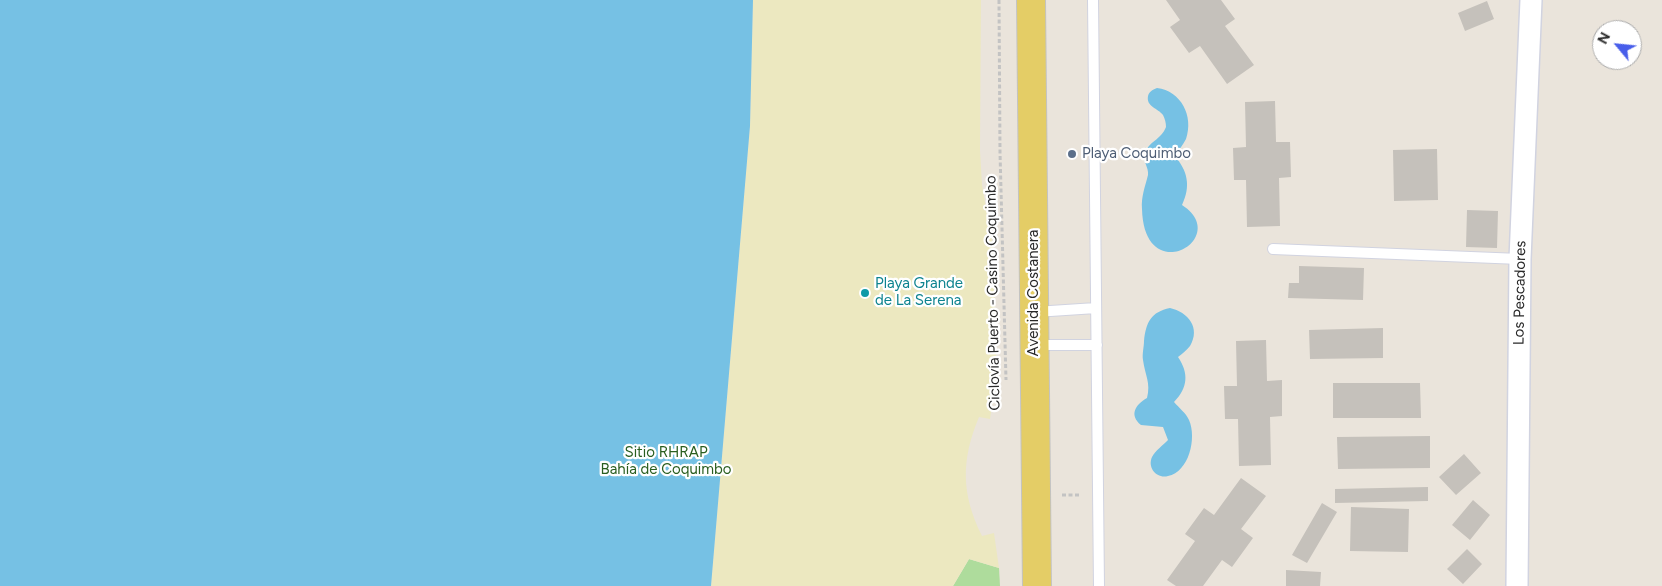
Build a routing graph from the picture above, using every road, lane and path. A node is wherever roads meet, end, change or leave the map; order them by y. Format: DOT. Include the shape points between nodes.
graph roads {
  1 [pos="999,0"];
  2 [pos="1032,0"];
  3 [pos="1093,0"];
  4 [pos="1531,0"];
  5 [pos="1273,249"];
  6 [pos="1520,259"];
  7 [pos="1096,308"];
  8 [pos="1034,312"];
  9 [pos="1034,345"];
  10 [pos="1097,345"];
  11 [pos="1006,387"];
  12 [pos="1037,586"];
  13 [pos="1099,586"];
  14 [pos="1517,586"];
  1 -- 11 [label="path, Ciclovía Puerto - Casino Coquimbo"];
  2 -- 8 [label="main road, Avenida Costanera"];
  3 -- 7 [label="lane"];
  4 -- 6 [label="street, Los Pescadores"];
  5 -- 6 [label="lane"];
  6 -- 14 [label="street, Los Pescadores"];
  7 -- 8 [label="lane"];
  7 -- 10 [label="lane"];
  8 -- 9 [label="main road, Avenida Costanera"];
  9 -- 10 [label="lane"];
  9 -- 12 [label="main road, Avenida Costanera"];
  10 -- 13 [label="lane"];
}
